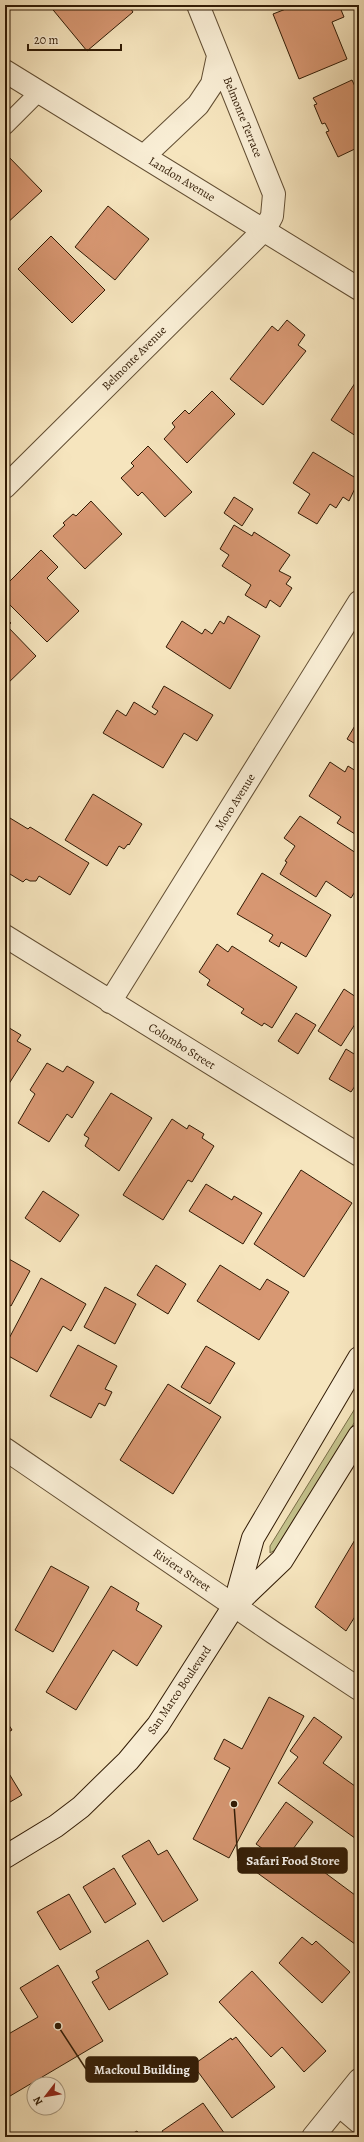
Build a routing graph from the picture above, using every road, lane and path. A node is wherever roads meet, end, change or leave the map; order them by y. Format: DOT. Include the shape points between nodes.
graph roads {
  1 [pos="198,5"];
  2 [pos="218,56"];
  3 [pos="5,71"];
  4 [pos="39,92"];
  5 [pos="5,126"];
  6 [pos="144,156"];
  7 [pos="265,229"];
  8 [pos="359,289"];
  9 [pos="5,487"];
  10 [pos="359,602"];
  11 [pos="5,936"];
  12 [pos="110,1002"];
  13 [pos="359,1155"];
  14 [pos="359,1358"];
  15 [pos="359,1436"];
  16 [pos="5,1449"];
  17 [pos="234,1606"];
  18 [pos="359,1688"];
  19 [pos="5,1857"];
  20 [pos="359,2080"];
  21 [pos="339,2105"];
  22 [pos="359,2122"];
  23 [pos="313,2137"];
  1 -- 2 [label="street, Belmonte Terrace"];
  2 -- 6 [label="street" via="212,84 198,105"];
  2 -- 7 [label="street, Belmonte Terrace" via="274,194 272,216"];
  3 -- 4 [label="street, Landon Avenue"];
  4 -- 5 [label="lane"];
  4 -- 6 [label="street, Landon Avenue"];
  6 -- 7 [label="street, Landon Avenue"];
  7 -- 8 [label="street, Landon Avenue"];
  7 -- 9 [label="street, Belmonte Avenue"];
  10 -- 12 [label="street, Moro Avenue"];
  11 -- 12 [label="street, Colombo Street"];
  12 -- 13 [label="street, Colombo Street"];
  14 -- 17 [label="street, San Marco Boulevard" via="253,1538"];
  15 -- 17 [label="street, San Marco Boulevard" via="282,1560"];
  16 -- 17 [label="street, Riviera Street"];
  17 -- 18 [label="street, Riviera Street"];
  17 -- 19 [label="street, San Marco Boulevard" via="158,1725 128,1761 81,1807 56,1826"];
  20 -- 21 [label="street"];
  21 -- 22 [label="street"];
  21 -- 23 [label="street"];
}
